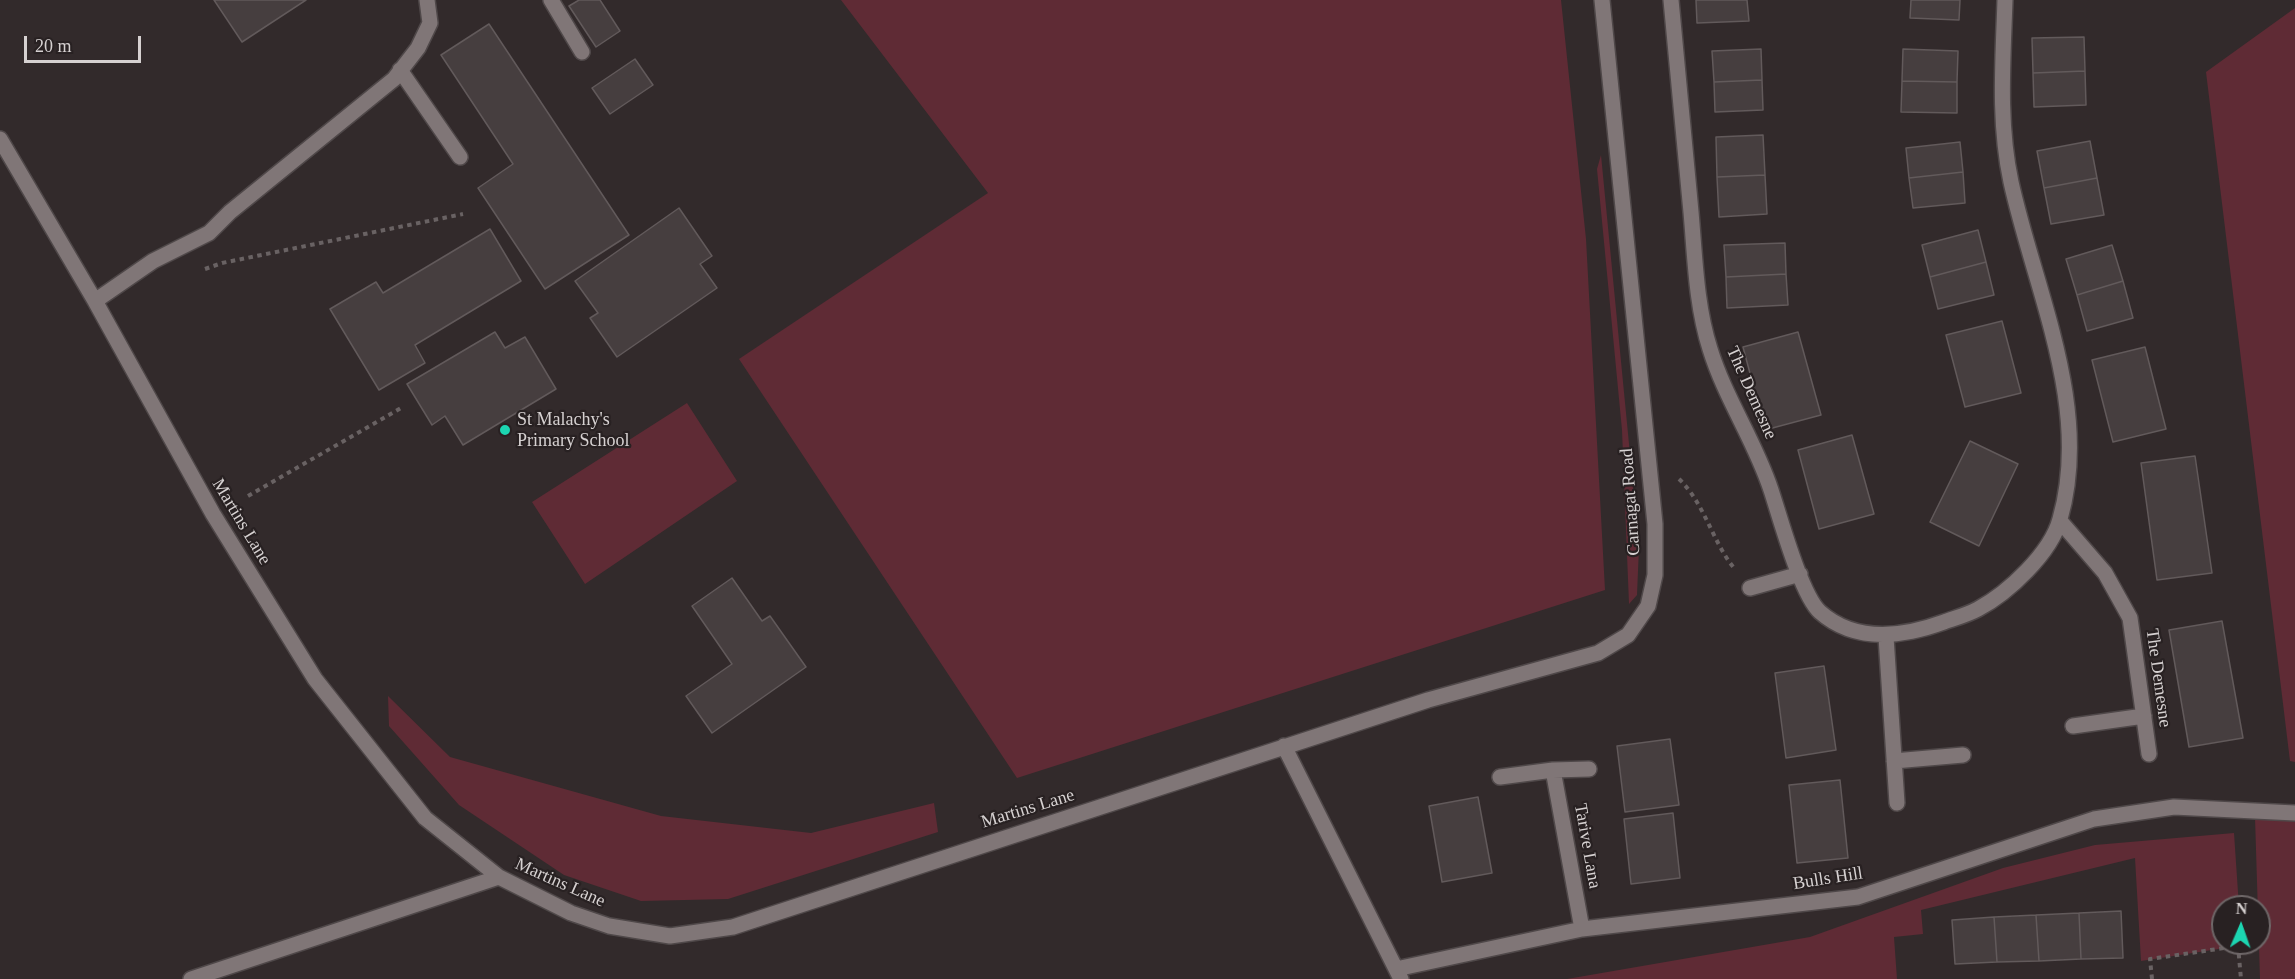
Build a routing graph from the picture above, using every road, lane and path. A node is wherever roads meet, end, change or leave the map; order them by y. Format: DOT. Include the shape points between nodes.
graph roads {
  1 [pos="551,0"];
  2 [pos="1602,0"];
  3 [pos="1671,0"];
  4 [pos="2005,0"];
  5 [pos="432,2"];
  6 [pos="582,52"];
  7 [pos="400,70"];
  8 [pos="0,139"];
  9 [pos="460,157"];
  10 [pos="463,214"];
  11 [pos="203,270"];
  12 [pos="95,301"];
  13 [pos="400,408"];
  14 [pos="1649,471"];
  15 [pos="248,496"];
  16 [pos="2060,521"];
  17 [pos="1800,574"];
  18 [pos="1750,588"];
  19 [pos="1886,637"];
  20 [pos="2144,716"];
  21 [pos="2073,726"];
  22 [pos="1284,746"];
  23 [pos="2149,754"];
  24 [pos="1963,755"];
  25 [pos="1894,761"];
  26 [pos="1589,769"];
  27 [pos="1554,770"];
  28 [pos="1500,777"];
  29 [pos="1897,803"];
  30 [pos="2295,813"];
  31 [pos="499,877"];
  32 [pos="1582,929"];
  33 [pos="1398,974"];
  34 [pos="191,979"];
  35 [pos="2152,979"];
  36 [pos="2241,979"];
  1 -- 6 [label="street"];
  2 -- 14 [label="street, Carnagat Road"];
  3 -- 17 [label="street, The Demesne" via="1698,291 1709,348 1761,464"];
  4 -- 16 [label="street, The Demesne" via="2001,109 2010,179 2069,418 2069,462"];
  5 -- 7 [label="street" via="430,23 418,48"];
  7 -- 9 [label="street"];
  7 -- 12 [label="street" via="209,233 153,261"];
  8 -- 12 [label="street, Martins Lane"];
  10 -- 11 [label="path" via="222,262"];
  12 -- 31 [label="street, Martins Lane" via="213,514 315,679 425,818"];
  13 -- 15 [label="path"];
  14 -- 18 [label="path" via="1676,477 1688,488 1706,515 1724,556"];
  14 -- 22 [label="street, Carnagat Road" via="1655,575 1648,606 1628,635 1598,652"];
  16 -- 19 [label="street, The Demesne" via="2047,545 2015,583 1978,609"];
  16 -- 20 [label="street, The Demesne" via="2105,573 2130,618"];
  17 -- 18 [label="street"];
  17 -- 19 [label="street, The Demesne" via="1817,610 1847,629"];
  19 -- 25 [label="street"];
  20 -- 21 [label="street"];
  20 -- 23 [label="street, The Demesne"];
  22 -- 31 [label="street, Martins Lane" via="732,927 670,936 609,926"];
  22 -- 33 [label="street"];
  24 -- 25 [label="street"];
  25 -- 29 [label="street"];
  26 -- 27 [label="street"];
  27 -- 28 [label="street"];
  27 -- 32 [label="street, Tarive Lana"];
  30 -- 32 [label="street, Bulls Hill" via="2174,807 2094,819 1858,897"];
  31 -- 34 [label="street"];
  32 -- 33 [label="street, Bulls Hill"];
  35 -- 36 [label="path" via="2150,959 2238,946"];
}
